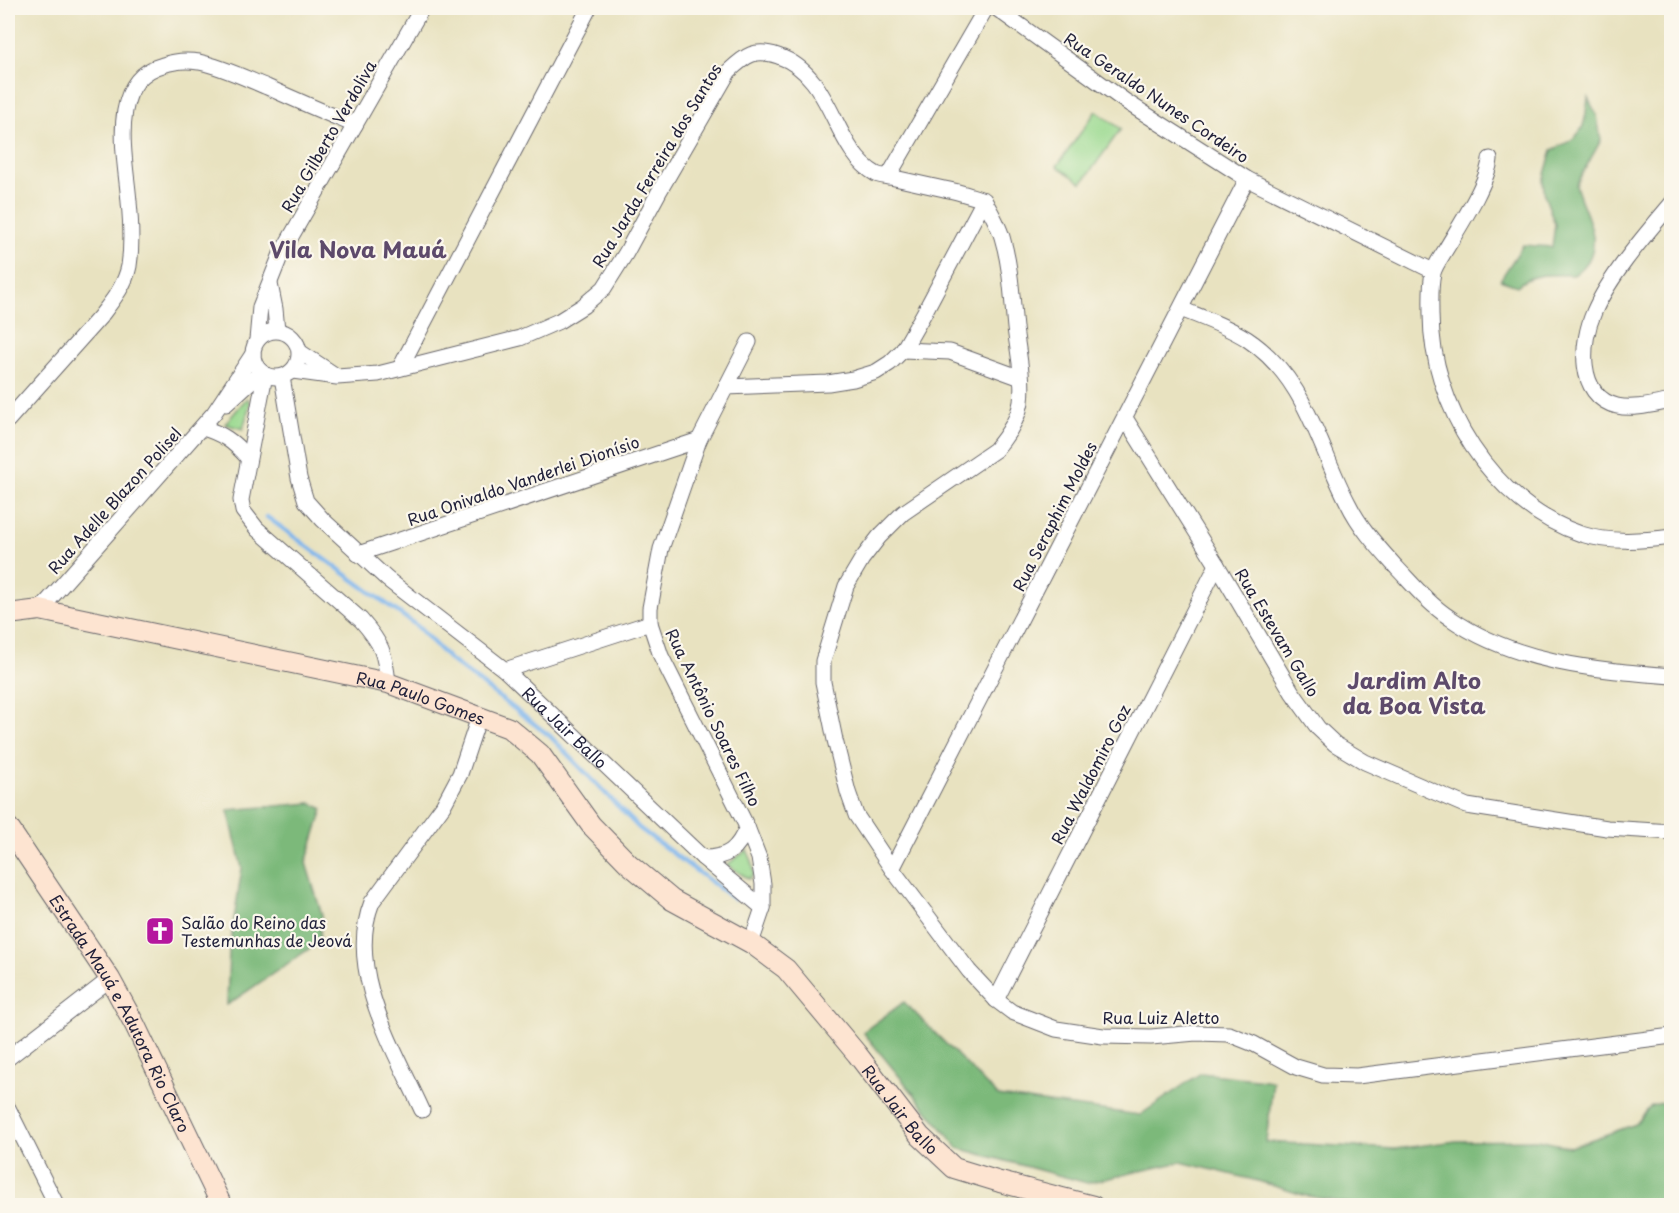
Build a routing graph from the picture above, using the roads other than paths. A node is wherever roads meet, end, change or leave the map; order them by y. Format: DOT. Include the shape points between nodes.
graph roads {
  1 [pos="422,8"];
  2 [pos="589,8"];
  3 [pos="986,8"];
  4 [pos="996,8"];
  5 [pos="355,125"];
  6 [pos="1490,159"];
  7 [pos="888,177"];
  8 [pos="1247,179"];
  9 [pos="984,200"];
  10 [pos="1671,203"];
  11 [pos="1433,271"];
  12 [pos="270,284"];
  13 [pos="1181,309"];
  14 [pos="277,330"];
  15 [pos="749,342"];
  16 [pos="255,347"];
  17 [pos="903,350"];
  18 [pos="300,352"];
  19 [pos="400,368"];
  20 [pos="263,373"];
  21 [pos="288,374"];
  22 [pos="337,377"];
  23 [pos="1021,378"];
  24 [pos="726,387"];
  25 [pos="1671,401"];
  26 [pos="214,413"];
  27 [pos="1125,418"];
  28 [pos="8,420"];
  29 [pos="202,428"];
  30 [pos="699,440"];
  31 [pos="248,458"];
  32 [pos="1671,537"];
  33 [pos="358,554"];
  34 [pos="1216,565"];
  35 [pos="40,610"];
  36 [pos="8,614"];
  37 [pos="650,623"];
  38 [pos="505,670"];
  39 [pos="1671,676"];
  40 [pos="388,683"];
  41 [pos="478,717"];
  42 [pos="8,827"];
  43 [pos="747,827"];
  44 [pos="1671,832"];
  45 [pos="703,858"];
  46 [pos="892,868"];
  47 [pos="764,908"];
  48 [pos="751,943"];
  49 [pos="110,980"];
  50 [pos="996,1000"];
  51 [pos="1671,1036"];
  52 [pos="8,1058"];
  53 [pos="8,1108"];
  54 [pos="422,1110"];
  55 [pos="57,1206"];
  56 [pos="222,1206"];
  57 [pos="1093,1206"];
  1 -- 5 [label="street, Rua Gilberto Verdoliva"];
  2 -- 19 [label="street"];
  3 -- 7 [label="street"];
  4 -- 8 [label="street, Rua Geraldo Nunes Cordeiro" via="1125,101"];
  5 -- 12 [label="street, Rua Gilberto Verdoliva" via="281,254"];
  5 -- 28 [label="street" via="221,68 196,62 173,62 142,76 125,108 129,265 124,281 100,317"];
  6 -- 11 [label="street" via="1476,195"];
  7 -- 9 [label="street, Rua Jarda Ferreira dos Santos"];
  7 -- 19 [label="street, Rua Jarda Ferreira dos Santos" via="878,176 854,153 817,86 800,68 766,52 752,53 729,71 717,89 604,288 559,321 520,338"];
  8 -- 11 [label="street, Rua Geraldo Nunes Cordeiro"];
  8 -- 13 [label="street, Rua Seraphim Moldes"];
  9 -- 17 [label="street"];
  9 -- 23 [label="street" via="1002,236 1008,262"];
  10 -- 25 [label="street" via="1619,270 1594,311 1585,357 1586,375 1592,387 1616,406"];
  11 -- 32 [label="street" via="1434,357 1443,391 1484,464 1515,496 1553,521 1581,533 1609,540"];
  12 -- 14 [label="street"];
  12 -- 16 [label="street, Rua Gilberto Verdoliva" via="260,306"];
  13 -- 27 [label="street, Rua Seraphim Moldes"];
  13 -- 39 [label="street" via="1246,339 1288,377 1348,505 1371,539 1421,594 1448,617 1480,636 1538,657"];
  14 -- 16 [label="street" via="269,332"];
  14 -- 18 [label="street" via="290,335"];
  15 -- 24 [label="street, Rua Antônio Soares Filho"];
  16 -- 20 [label="street" via="254,361"];
  16 -- 26 [label="street, Rua Adelle Blazon Polisel"];
  17 -- 23 [label="street" via="950,352"];
  17 -- 24 [label="street" via="876,372 853,380"];
  18 -- 21 [label="street" via="298,362"];
  18 -- 22 [label="street"];
  19 -- 22 [label="street, Rua Jarda Ferreira dos Santos"];
  20 -- 21 [label="street" via="276,378"];
  20 -- 26 [label="street, Rua Adelle Blazon Polisel"];
  20 -- 31 [label="street"];
  21 -- 22 [label="street, Rua Jarda Ferreira dos Santos"];
  21 -- 33 [label="street, Rua Jair Ballo" via="299,478 306,501"];
  23 -- 46 [label="street" via="1020,403 1007,436 995,450 903,513 862,559 846,586 823,661 825,700 848,792 856,815"];
  24 -- 30 [label="street, Rua Antônio Soares Filho"];
  26 -- 29 [label="street, Rua Adelle Blazon Polisel"];
  27 -- 34 [label="street, Rua Estevam Gallo"];
  27 -- 46 [label="street, Rua Seraphim Moldes"];
  29 -- 31 [label="street" via="224,436"];
  29 -- 35 [label="street, Rua Adelle Blazon Polisel"];
  30 -- 33 [label="street, Rua Onivaldo Vanderlei Dionísio"];
  30 -- 37 [label="street, Rua Antônio Soares Filho" via="661,549"];
  31 -- 40 [label="street" via="241,500 243,511 257,529 376,637 386,657"];
  33 -- 38 [label="street, Rua Jair Ballo"];
  34 -- 44 [label="street, Rua Estevam Gallo" via="1318,728 1365,762 1467,807 1607,828"];
  34 -- 50 [label="street, Rua Waldomiro Goz"];
  35 -- 36 [label="main road, Rua Paulo Gomes"];
  35 -- 40 [label="main road, Rua Paulo Gomes"];
  37 -- 38 [label="street"];
  37 -- 43 [label="street, Rua Antônio Soares Filho" via="661,656"];
  38 -- 45 [label="street, Rua Jair Ballo"];
  40 -- 41 [label="main road, Rua Paulo Gomes"];
  41 -- 48 [label="main road, Rua Paulo Gomes" via="509,728 540,754 591,825 654,886"];
  41 -- 54 [label="street" via="460,774 443,806 372,902 363,939 365,967 382,1023"];
  42 -- 49 [label="main road, Estrada Mauá e Adutora Rio Claro"];
  43 -- 45 [label="street" via="740,844 732,850 716,858"];
  43 -- 47 [label="street, Rua Antônio Soares Filho" via="759,858"];
  45 -- 47 [label="street, Rua Jair Ballo"];
  46 -- 50 [label="street, Rua Luiz Aletto" via="969,971"];
  47 -- 48 [label="street, Rua Antônio Soares Filho"];
  48 -- 57 [label="main road, Rua Jair Ballo" via="786,969 920,1136 954,1168"];
  49 -- 52 [label="street"];
  49 -- 56 [label="main road, Estrada Mauá e Adutora Rio Claro"];
  50 -- 51 [label="street, Rua Luiz Aletto" via="1033,1022 1068,1031 1151,1037 1229,1034 1296,1067 1323,1075 1357,1076"];
  53 -- 55 [label="street"];
}
